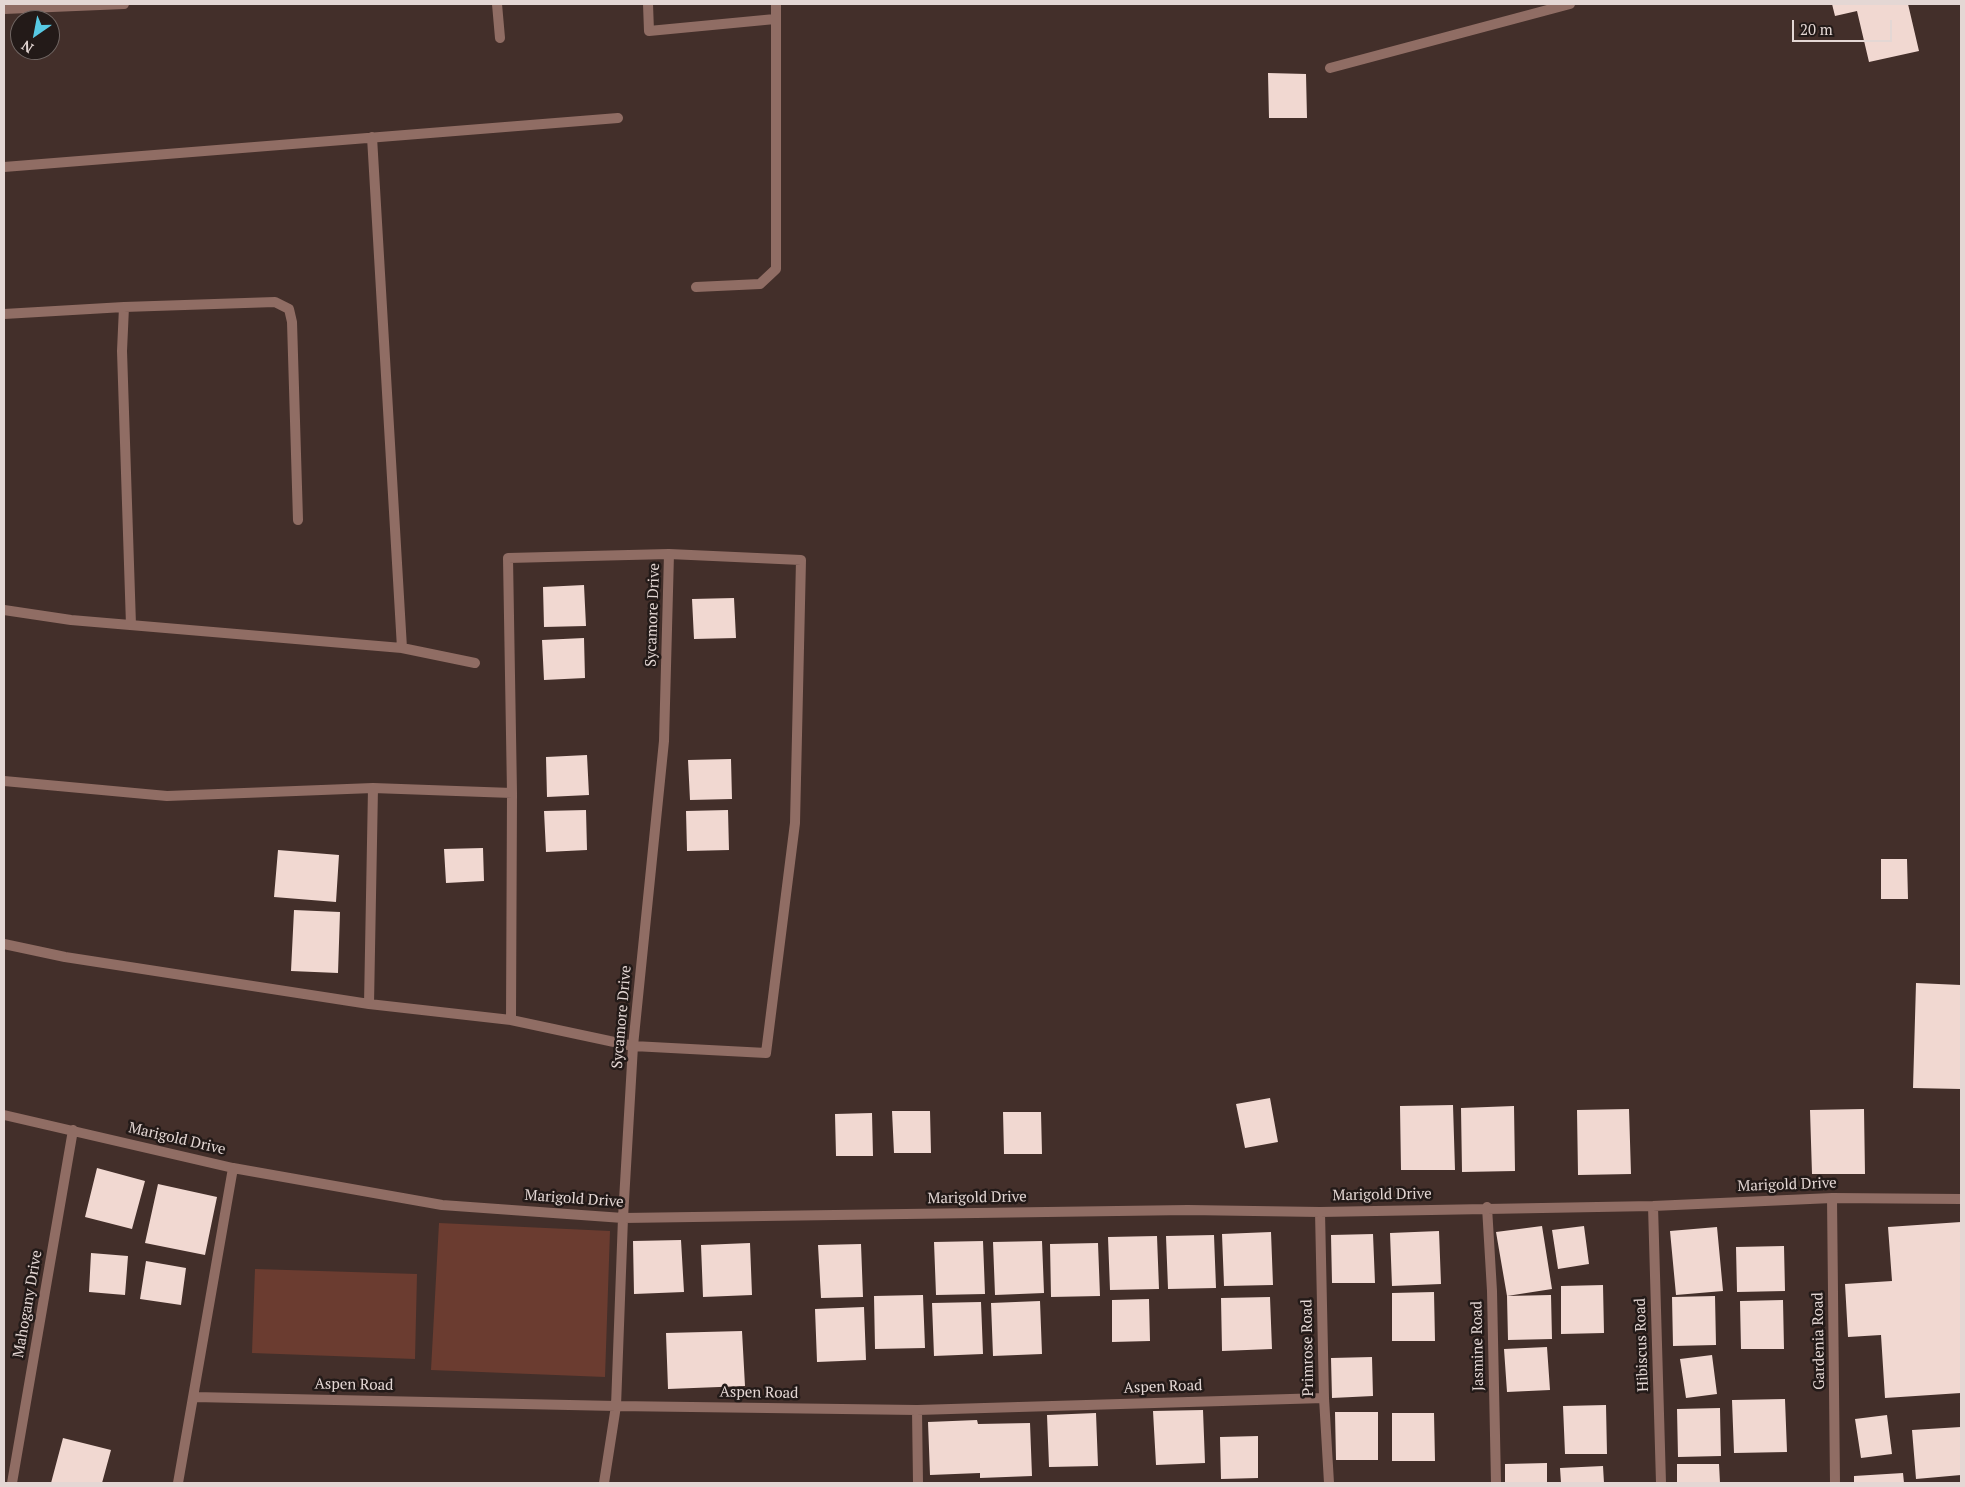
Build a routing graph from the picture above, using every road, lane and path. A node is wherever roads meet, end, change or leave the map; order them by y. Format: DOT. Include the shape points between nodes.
graph roads {
  1 [pos="124,4"];
  2 [pos="497,4"];
  3 [pos="648,4"];
  4 [pos="776,4"];
  5 [pos="1570,4"];
  6 [pos="4,9"];
  7 [pos="775,19"];
  8 [pos="500,38"];
  9 [pos="1330,68"];
  10 [pos="618,118"];
  11 [pos="372,137"];
  12 [pos="4,167"];
  13 [pos="696,287"];
  14 [pos="124,307"];
  15 [pos="4,314"];
  16 [pos="298,520"];
  17 [pos="670,554"];
  18 [pos="4,610"];
  19 [pos="131,625"];
  20 [pos="402,648"];
  21 [pos="474,663"];
  22 [pos="4,781"];
  23 [pos="373,788"];
  24 [pos="512,793"];
  25 [pos="4,944"];
  26 [pos="369,1004"];
  27 [pos="511,1020"];
  28 [pos="633,1046"];
  29 [pos="4,1115"];
  30 [pos="73,1130"];
  31 [pos="233,1168"];
  32 [pos="1832,1198"];
  33 [pos="1961,1198"];
  34 [pos="1653,1206"];
  35 [pos="1487,1207"];
  36 [pos="1320,1212"];
  37 [pos="623,1218"];
  38 [pos="194,1397"];
  39 [pos="1324,1398"];
  40 [pos="616,1406"];
  41 [pos="917,1410"];
  42 [pos="12,1483"];
  43 [pos="178,1483"];
  44 [pos="604,1483"];
  45 [pos="918,1483"];
  46 [pos="1329,1483"];
  47 [pos="1496,1483"];
  48 [pos="1661,1483"];
  49 [pos="1835,1483"];
  1 -- 6 [label="street"];
  2 -- 8 [label="street"];
  3 -- 7 [label="street" via="649,31"];
  4 -- 7 [label="street"];
  5 -- 9 [label="street"];
  7 -- 13 [label="street" via="776,269 760,284"];
  10 -- 11 [label="street"];
  11 -- 12 [label="street"];
  11 -- 20 [label="street"];
  14 -- 15 [label="street"];
  14 -- 16 [label="street" via="275,302 289,309"];
  14 -- 19 [label="street" via="122,351"];
  17 -- 24 [label="street" via="508,558"];
  17 -- 28 [label="street, Sycamore Drive" via="664,741"];
  17 -- 28 [label="street" via="801,560 795,823 766,1053"];
  18 -- 19 [label="street"];
  19 -- 20 [label="street"];
  20 -- 21 [label="street"];
  22 -- 23 [label="street" via="167,796"];
  23 -- 24 [label="street"];
  23 -- 26 [label="street"];
  24 -- 27 [label="street"];
  25 -- 26 [label="street" via="64,957"];
  26 -- 27 [label="street"];
  27 -- 28 [label="street"];
  28 -- 37 [label="street, Sycamore Drive"];
  29 -- 30 [label="street, Marigold Drive"];
  30 -- 31 [label="street, Marigold Drive"];
  30 -- 42 [label="street, Mahogany Drive"];
  31 -- 37 [label="street, Marigold Drive" via="442,1205"];
  31 -- 38 [label="street"];
  32 -- 33 [label="street, Marigold Drive"];
  32 -- 34 [label="street, Marigold Drive"];
  32 -- 49 [label="street, Gardenia Road"];
  34 -- 35 [label="street, Marigold Drive"];
  34 -- 48 [label="street, Hibiscus Road"];
  35 -- 36 [label="street, Marigold Drive"];
  35 -- 47 [label="street, Jasmine Road"];
  36 -- 37 [label="street, Marigold Drive" via="1188,1210"];
  36 -- 39 [label="street, Primrose Road"];
  37 -- 40 [label="street, Sycamore Drive"];
  38 -- 40 [label="street, Aspen Road"];
  38 -- 43 [label="street"];
  39 -- 41 [label="street, Aspen Road"];
  39 -- 46 [label="street, Primrose Road"];
  40 -- 41 [label="street, Aspen Road"];
  40 -- 44 [label="street, Sycamore Drive"];
  41 -- 45 [label="street"];
}
